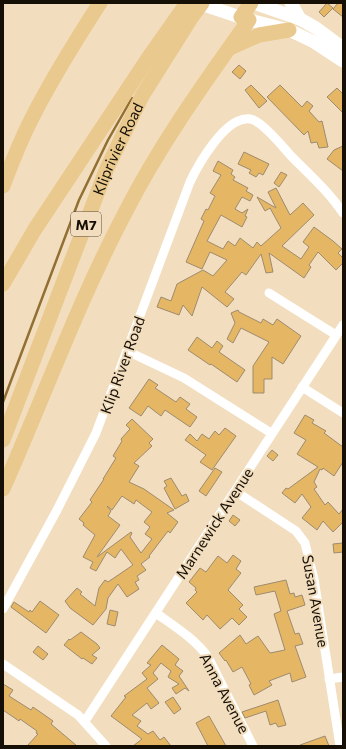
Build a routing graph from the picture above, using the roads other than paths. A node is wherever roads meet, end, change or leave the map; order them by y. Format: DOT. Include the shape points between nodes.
graph roads {
  1 [pos="198,3"];
  2 [pos="202,3"];
  3 [pos="290,3"];
  4 [pos="257,4"];
  5 [pos="96,5"];
  6 [pos="186,11"];
  7 [pos="245,18"];
  8 [pos="300,19"];
  9 [pos="289,30"];
  10 [pos="343,48"];
  11 [pos="227,50"];
  12 [pos="343,61"];
  13 [pos="3,186"];
  14 [pos="343,213"];
  15 [pos="3,284"];
  16 [pos="269,293"];
  17 [pos="343,324"];
  18 [pos="336,335"];
  19 [pos="127,351"];
  20 [pos="302,387"];
  21 [pos="343,413"];
  22 [pos="271,433"];
  23 [pos="3,440"];
  24 [pos="3,489"];
  25 [pos="235,492"];
  26 [pos="3,609"];
  27 [pos="156,613"];
  28 [pos="3,664"];
  29 [pos="343,677"];
  30 [pos="329,679"];
  31 [pos="85,721"];
  32 [pos="106,746"];
  33 [pos="253,746"];
  34 [pos="340,746"];
  1 -- 7 [label="main road"];
  2 -- 6 [label="main road, Kliprivier Road / M7"];
  3 -- 8 [label="main road"];
  4 -- 7 [label="main road"];
  4 -- 8 [label="main road"];
  5 -- 13 [label="main road" via="33,116"];
  6 -- 15 [label="main road, Kliprivier Road / M7" via="34,229"];
  6 -- 23 [label="main road, Kliprivier Road / M7" via="107,168"];
  7 -- 9 [label="main road"];
  7 -- 11 [label="main road"];
  8 -- 10 [label="main road"];
  9 -- 11 [label="main road" via="259,35"];
  9 -- 12 [label="main road" via="314,42"];
  11 -- 24 [label="main road" via="176,124 125,212 75,319"];
  14 -- 19 [label="street, Klip River Road" via="325,190 260,124 250,119 236,121 220,135 195,170"];
  16 -- 18 [label="street"];
  17 -- 18 [label="street, Marnewick Avenue"];
  18 -- 20 [label="street, Marnewick Avenue"];
  19 -- 22 [label="street" via="184,378"];
  19 -- 26 [label="street, Klip River Road" via="90,448"];
  20 -- 21 [label="street"];
  20 -- 22 [label="street, Marnewick Avenue"];
  22 -- 25 [label="street, Marnewick Avenue"];
  25 -- 27 [label="street, Marnewick Avenue"];
  25 -- 30 [label="street, Susan Avenue" via="296,531 305,543 314,578"];
  27 -- 31 [label="street, Marnewick Avenue"];
  27 -- 33 [label="street, Anna Avenue" via="179,629 208,657"];
  28 -- 31 [label="street"];
  29 -- 30 [label="street"];
  30 -- 34 [label="street, Susan Avenue"];
  31 -- 32 [label="street"];
}
